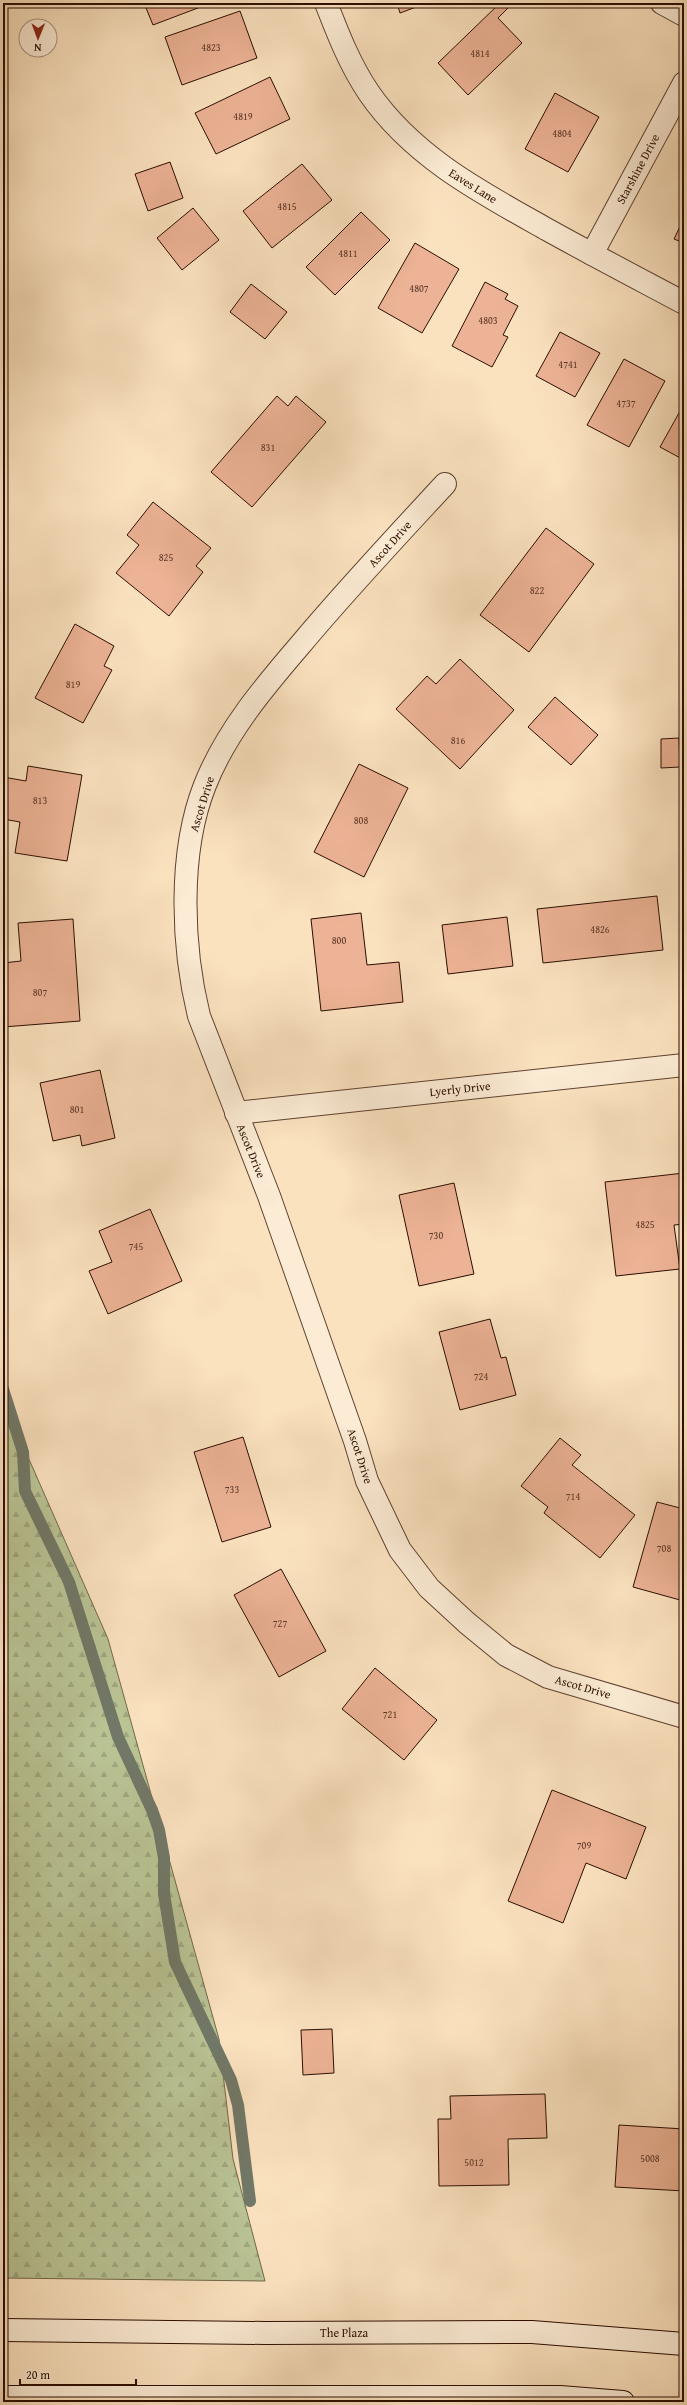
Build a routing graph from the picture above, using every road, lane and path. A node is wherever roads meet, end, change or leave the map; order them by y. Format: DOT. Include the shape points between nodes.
graph roads {
  1 [pos="326,3"];
  2 [pos="662,3"];
  3 [pos="684,15"];
  4 [pos="684,83"];
  5 [pos="592,254"];
  6 [pos="684,303"];
  7 [pos="445,484"];
  8 [pos="684,1065"];
  9 [pos="236,1113"];
  10 [pos="684,1717"];
  11 [pos="3,2330"];
  12 [pos="684,2344"];
  13 [pos="3,2397"];
  14 [pos="623,2402"];
  1 -- 5 [label="street, Eaves Lane" via="347,55 369,93 399,129 436,163 482,193"];
  2 -- 3 [label="street"];
  4 -- 5 [label="street, Starshine Drive"];
  5 -- 6 [label="street, Eaves Lane"];
  7 -- 9 [label="street, Ascot Drive" via="328,611 272,678 229,736 204,786 193,825 184,904 186,944 199,1016"];
  8 -- 9 [label="street, Lyerly Drive"];
  9 -- 10 [label="street, Ascot Drive" via="269,1196 367,1481 400,1550 429,1588 506,1655 548,1677"];
  11 -- 12 [label="street, The Plaza" via="266,2333 532,2332"];
  13 -- 14 [label="street" via="560,2397"];
}
